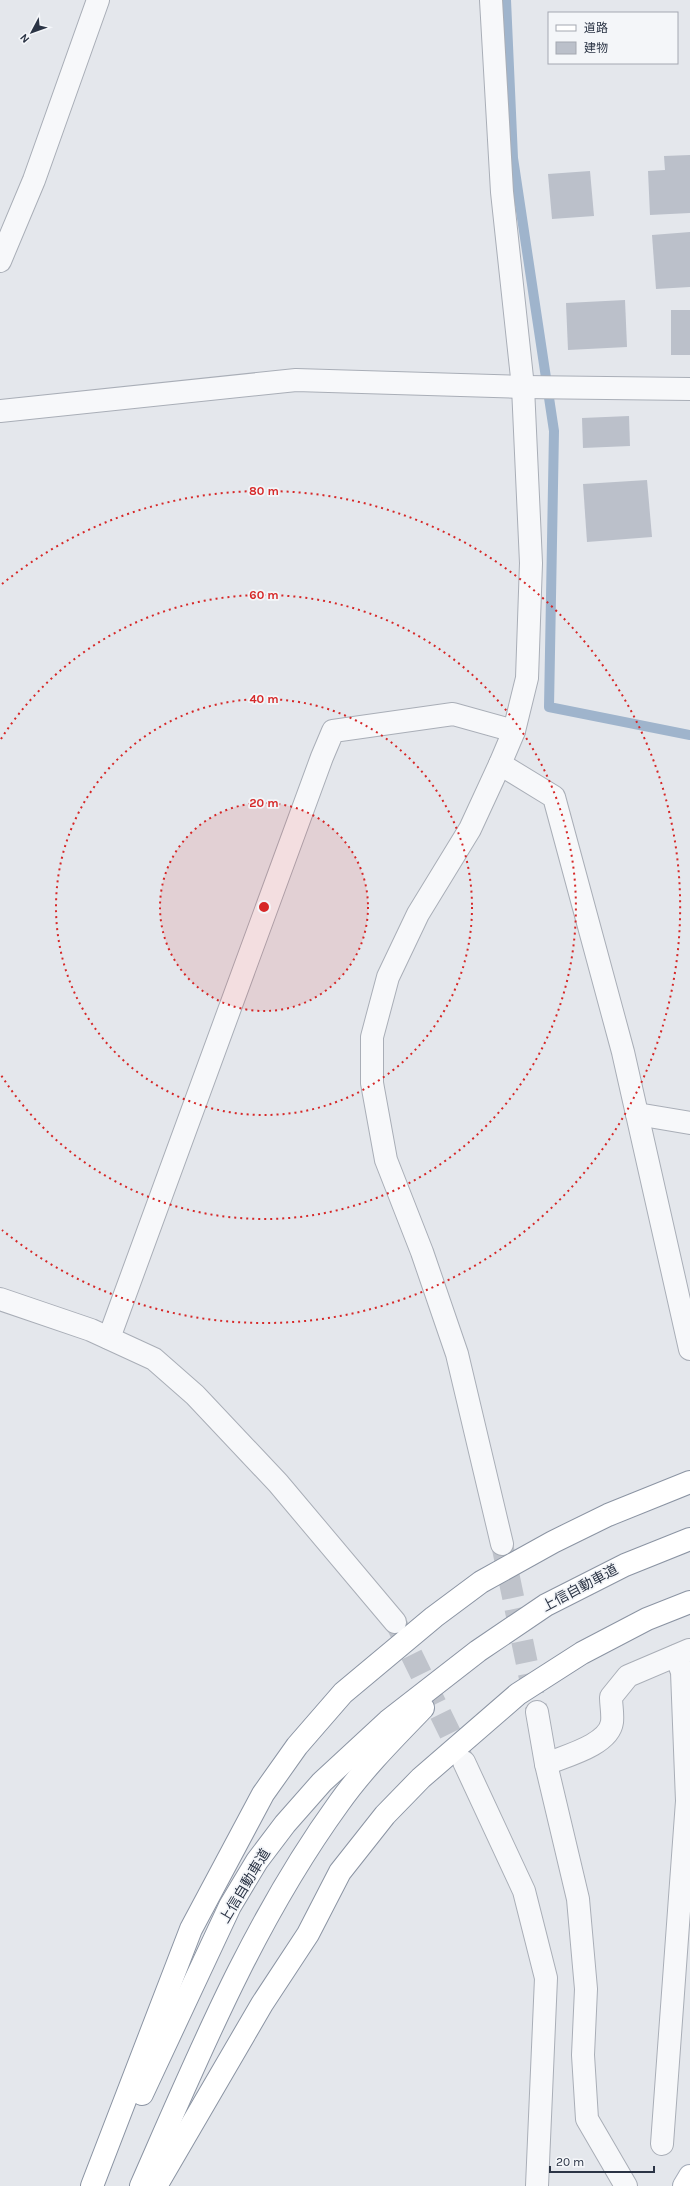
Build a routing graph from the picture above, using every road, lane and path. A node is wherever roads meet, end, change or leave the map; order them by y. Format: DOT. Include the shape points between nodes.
graph roads {
  1 [pos="98,0"];
  2 [pos="491,0"];
  3 [pos="0,261"];
  4 [pos="525,387"];
  5 [pos="690,389"];
  6 [pos="0,411"];
  7 [pos="514,731"];
  8 [pos="500,764"];
  9 [pos="637,1114"];
  10 [pos="690,1123"];
  11 [pos="0,1299"];
  12 [pos="109,1338"];
  13 [pos="690,1350"];
  14 [pos="690,1482"];
  15 [pos="690,1539"];
  16 [pos="502,1544"];
  17 [pos="690,1602"];
  18 [pos="395,1622"];
  19 [pos="478,1651"];
  20 [pos="683,1653"];
  21 [pos="537,1712"];
  22 [pos="464,1762"];
  23 [pos="546,1764"];
  24 [pos="688,1801"];
  25 [pos="662,2144"];
  26 [pos="690,2176"];
  27 [pos="92,2186"];
  28 [pos="100,2186"];
  29 [pos="141,2186"];
  30 [pos="156,2186"];
  31 [pos="537,2186"];
  32 [pos="626,2186"];
  33 [pos="684,2186"];
  1 -- 3 [label="street" via="34,180"];
  2 -- 4 [label="street" via="502,192"];
  4 -- 5 [label="street"];
  4 -- 6 [label="street" via="296,380"];
  4 -- 7 [label="street" via="531,563 527,678"];
  7 -- 8 [label="street"];
  7 -- 12 [label="street" via="453,714 334,731 322,757"];
  8 -- 9 [label="street" via="554,797 623,1052"];
  8 -- 16 [label="street" via="470,829 418,914 388,977 372,1037 372,1083 386,1160 422,1252 457,1354"];
  9 -- 10 [label="street"];
  9 -- 13 [label="street"];
  11 -- 12 [label="street"];
  12 -- 18 [label="street" via="154,1359 195,1395 278,1483"];
  14 -- 27 [label="main road" via="608,1515 552,1542 481,1582 434,1617 343,1693 297,1746 263,1794 191,1929"];
  15 -- 19 [label="main road, 上信自動車道" via="624,1565 546,1605"];
  17 -- 30 [label="main road" via="646,1619 582,1653 518,1694 421,1778 385,1815 340,1872 308,1934 262,2004"];
  19 -- 28 [label="main road, 上信自動車道" via="388,1721 322,1782 257,1861 230,1906"];
  19 -- 29 [label="main road, 上信自動車道" via="369,1766 339,1802 299,1861 265,1918 191,2071"];
  20 -- 23 [label="street" via="628,1676 611,1697 612,1723 606,1735 596,1744"];
  20 -- 24 [label="street"];
  21 -- 23 [label="street"];
  22 -- 31 [label="street" via="524,1892 546,1978"];
  23 -- 32 [label="street" via="578,1899 586,1989 583,2055 587,2119"];
  24 -- 25 [label="street"];
  26 -- 33 [label="main road"];
}
